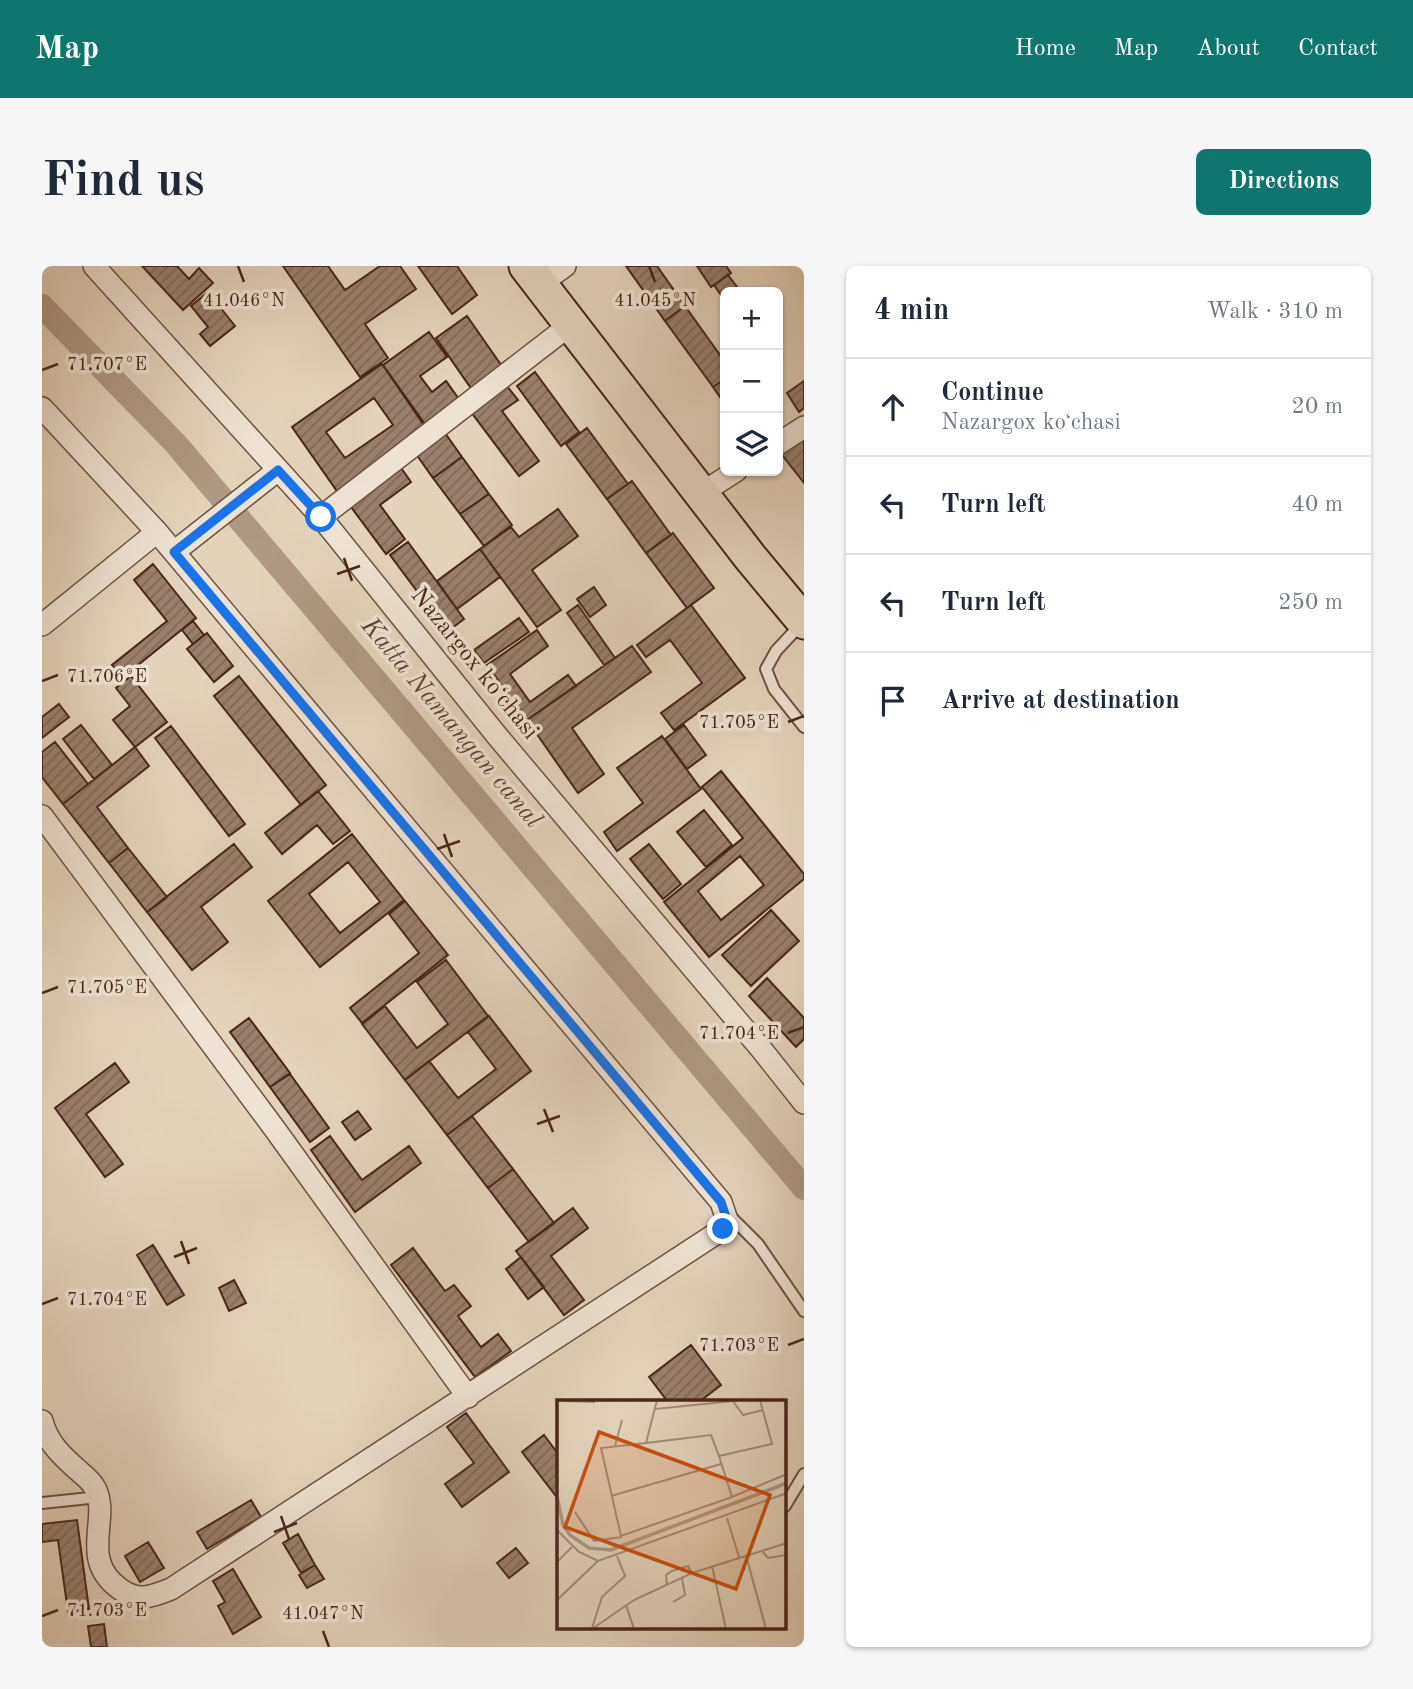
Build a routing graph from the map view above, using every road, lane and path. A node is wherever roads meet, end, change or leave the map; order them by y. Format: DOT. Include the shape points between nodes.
graph roads {
  1 [pos="93,266"];
  2 [pos="543,272"];
  3 [pos="570,325"];
  4 [pos="42,408"];
  5 [pos="804,427"];
  6 [pos="783,441"];
  7 [pos="278,470"];
  8 [pos="728,476"];
  9 [pos="700,494"];
  10 [pos="321,517"];
  11 [pos="157,532"];
  12 [pos="174,552"];
  13 [pos="804,622"];
  14 [pos="42,625"];
  15 [pos="804,727"];
  16 [pos="42,816"];
  17 [pos="804,1103"];
  18 [pos="726,1212"];
  19 [pos="804,1311"];
  20 [pos="468,1397"];
  21 [pos="42,1421"];
  22 [pos="804,1474"];
  23 [pos="99,1497"];
  24 [pos="42,1503"];
  25 [pos="786,1504"];
  1 -- 7 [label="street, Nazargox koʻchasi"];
  2 -- 3 [label="main road"];
  3 -- 9 [label="main road"];
  3 -- 10 [label="street"];
  4 -- 11 [label="street"];
  5 -- 6 [label="street"];
  7 -- 10 [label="street, Nazargox koʻchasi"];
  7 -- 12 [label="street"];
  8 -- 9 [label="street"];
  9 -- 13 [label="main road"];
  10 -- 17 [label="street, Nazargox koʻchasi"];
  11 -- 12 [label="street"];
  11 -- 14 [label="street"];
  12 -- 18 [label="street"];
  13 -- 15 [label="lane" via="776,651 766,669 774,690"];
  16 -- 20 [label="street"];
  18 -- 19 [label="lane" via="758,1244"];
  18 -- 20 [label="street" via="723,1229"];
  20 -- 23 [label="street" via="170,1589 146,1599 117,1587 98,1557"];
  21 -- 23 [label="street" via="48,1440 93,1484"];
  22 -- 25 [label="lane"];
  23 -- 24 [label="lane"];
}
